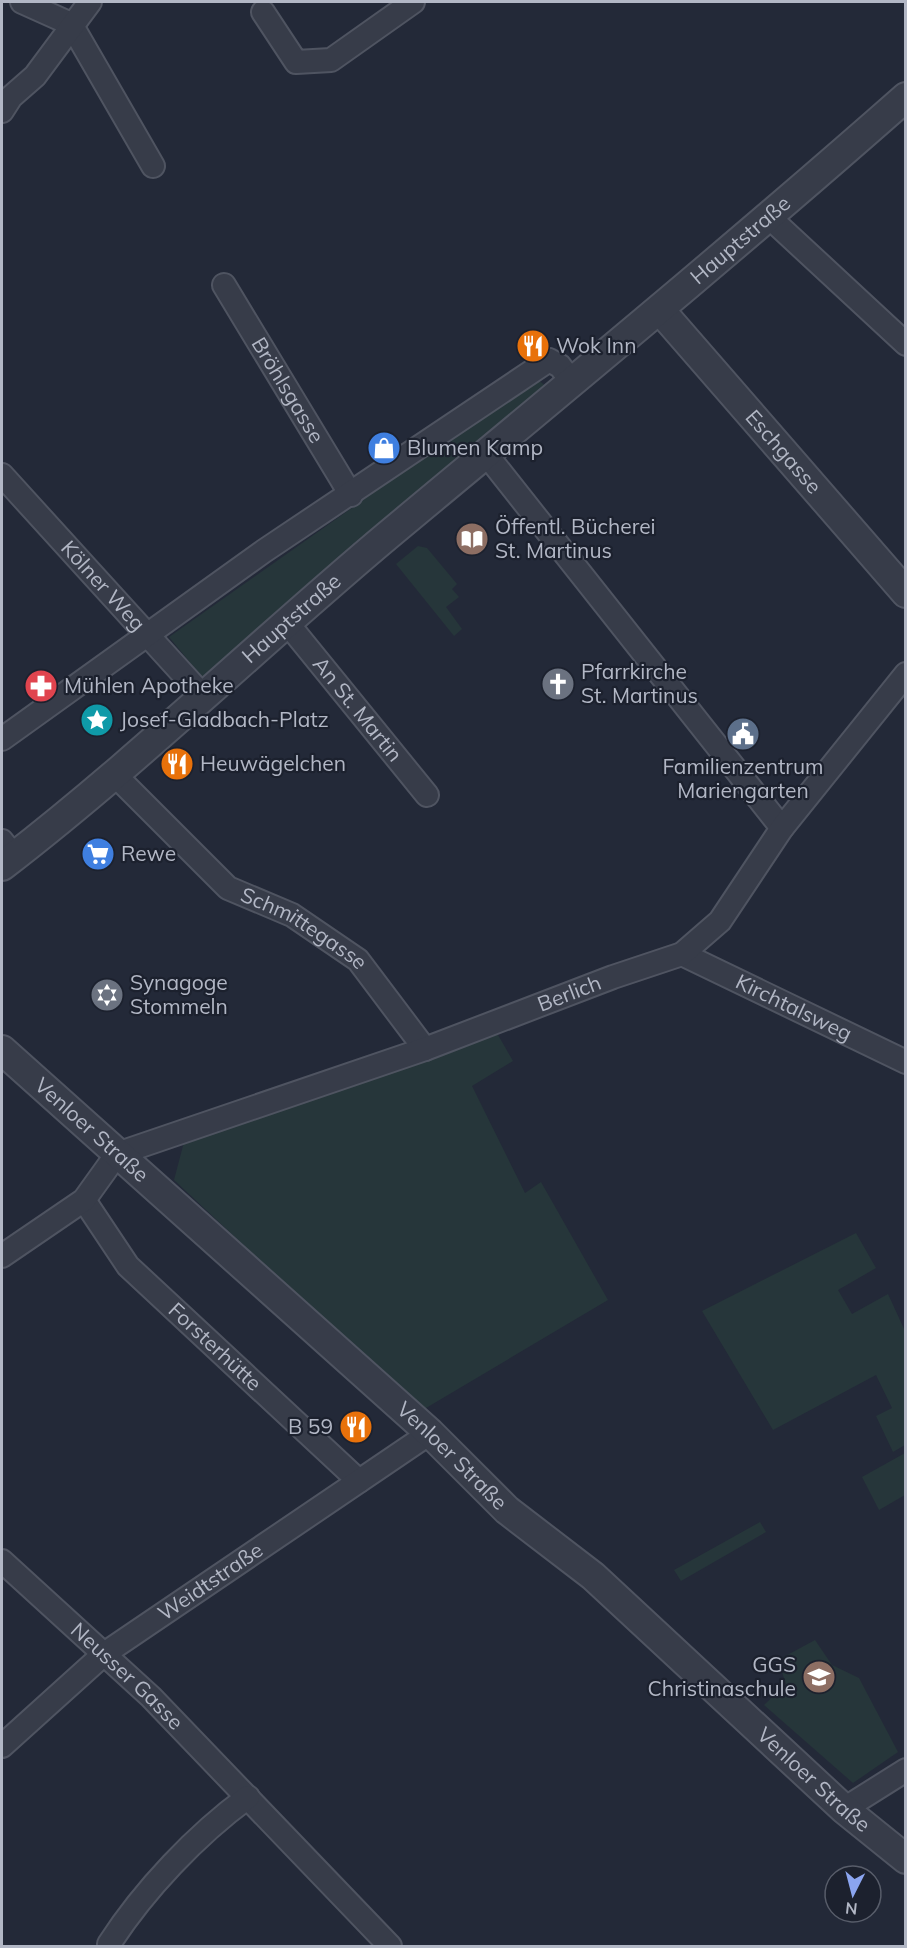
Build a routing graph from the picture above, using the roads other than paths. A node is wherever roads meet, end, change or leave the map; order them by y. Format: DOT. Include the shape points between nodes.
graph roads {
  1 [pos="22,2"];
  2 [pos="90,2"];
  3 [pos="413,2"];
  4 [pos="263,12"];
  5 [pos="71,24"];
  6 [pos="906,97"];
  7 [pos="2,111"];
  8 [pos="153,166"];
  9 [pos="769,217"];
  10 [pos="224,285"];
  11 [pos="660,310"];
  12 [pos="906,344"];
  13 [pos="572,382"];
  14 [pos="486,454"];
  15 [pos="2,476"];
  16 [pos="351,495"];
  17 [pos="906,593"];
  18 [pos="288,624"];
  19 [pos="148,633"];
  20 [pos="906,674"];
  21 [pos="203,696"];
  22 [pos="2,739"];
  23 [pos="115,775"];
  24 [pos="427,795"];
  25 [pos="782,828"];
  26 [pos="6,854"];
  27 [pos="682,954"];
  28 [pos="425,1049"];
  29 [pos="2,1050"];
  30 [pos="906,1062"];
  31 [pos="117,1154"];
  32 [pos="84,1200"];
  33 [pos="2,1256"];
  34 [pos="430,1433"];
  35 [pos="359,1481"];
  36 [pos="2,1560"];
  37 [pos="104,1654"];
  38 [pos="2,1746"];
  39 [pos="906,1770"];
  40 [pos="248,1797"];
  41 [pos="844,1809"];
  42 [pos="906,1858"];
  43 [pos="109,1944"];
  44 [pos="390,1947"];
  1 -- 5 [label="street"];
  2 -- 5 [label="street"];
  3 -- 4 [label="street" via="331,60 308,62 296,62"];
  5 -- 7 [label="street" via="35,76"];
  5 -- 8 [label="street"];
  6 -- 9 [label="street, Hauptstraße"];
  9 -- 11 [label="street, Hauptstraße"];
  9 -- 12 [label="street"];
  10 -- 16 [label="street, Bröhlsgasse"];
  11 -- 13 [label="street, Hauptstraße"];
  11 -- 17 [label="street, Eschgasse"];
  13 -- 14 [label="street, Hauptstraße"];
  13 -- 16 [label="street" via="560,366 549,360"];
  14 -- 18 [label="street, Hauptstraße"];
  14 -- 25 [label="street"];
  15 -- 19 [label="street, Kölner Weg"];
  16 -- 19 [label="street"];
  18 -- 21 [label="street, Hauptstraße"];
  18 -- 24 [label="street, An St. Martin"];
  19 -- 21 [label="street, Kölner Weg"];
  19 -- 22 [label="street"];
  20 -- 25 [label="street, Berlich"];
  21 -- 23 [label="street, Hauptstraße"];
  23 -- 26 [label="street, Hauptstraße"];
  23 -- 28 [label="street, Schmittegasse" via="228,888 292,915 358,960"];
  25 -- 27 [label="street, Berlich" via="720,921"];
  27 -- 28 [label="street, Berlich"];
  27 -- 30 [label="street, Kirchtalsweg"];
  28 -- 31 [label="street, Berlich"];
  29 -- 31 [label="street, Venloer Straße"];
  31 -- 32 [label="street"];
  31 -- 34 [label="street, Venloer Straße"];
  32 -- 33 [label="street"];
  32 -- 35 [label="street, Forsterhütte" via="128,1266"];
  34 -- 35 [label="street, Weidtstraße"];
  34 -- 41 [label="street, Venloer Straße" via="507,1510 592,1576"];
  35 -- 37 [label="street, Weidtstraße"];
  36 -- 37 [label="street, Neusser Gasse"];
  37 -- 38 [label="street, Weidtstraße"];
  37 -- 40 [label="street, Neusser Gasse"];
  39 -- 41 [label="street"];
  40 -- 43 [label="street" via="222,1816 132,1909"];
  40 -- 44 [label="street, Neusser Gasse"];
  41 -- 42 [label="street, Venloer Straße"];
}
